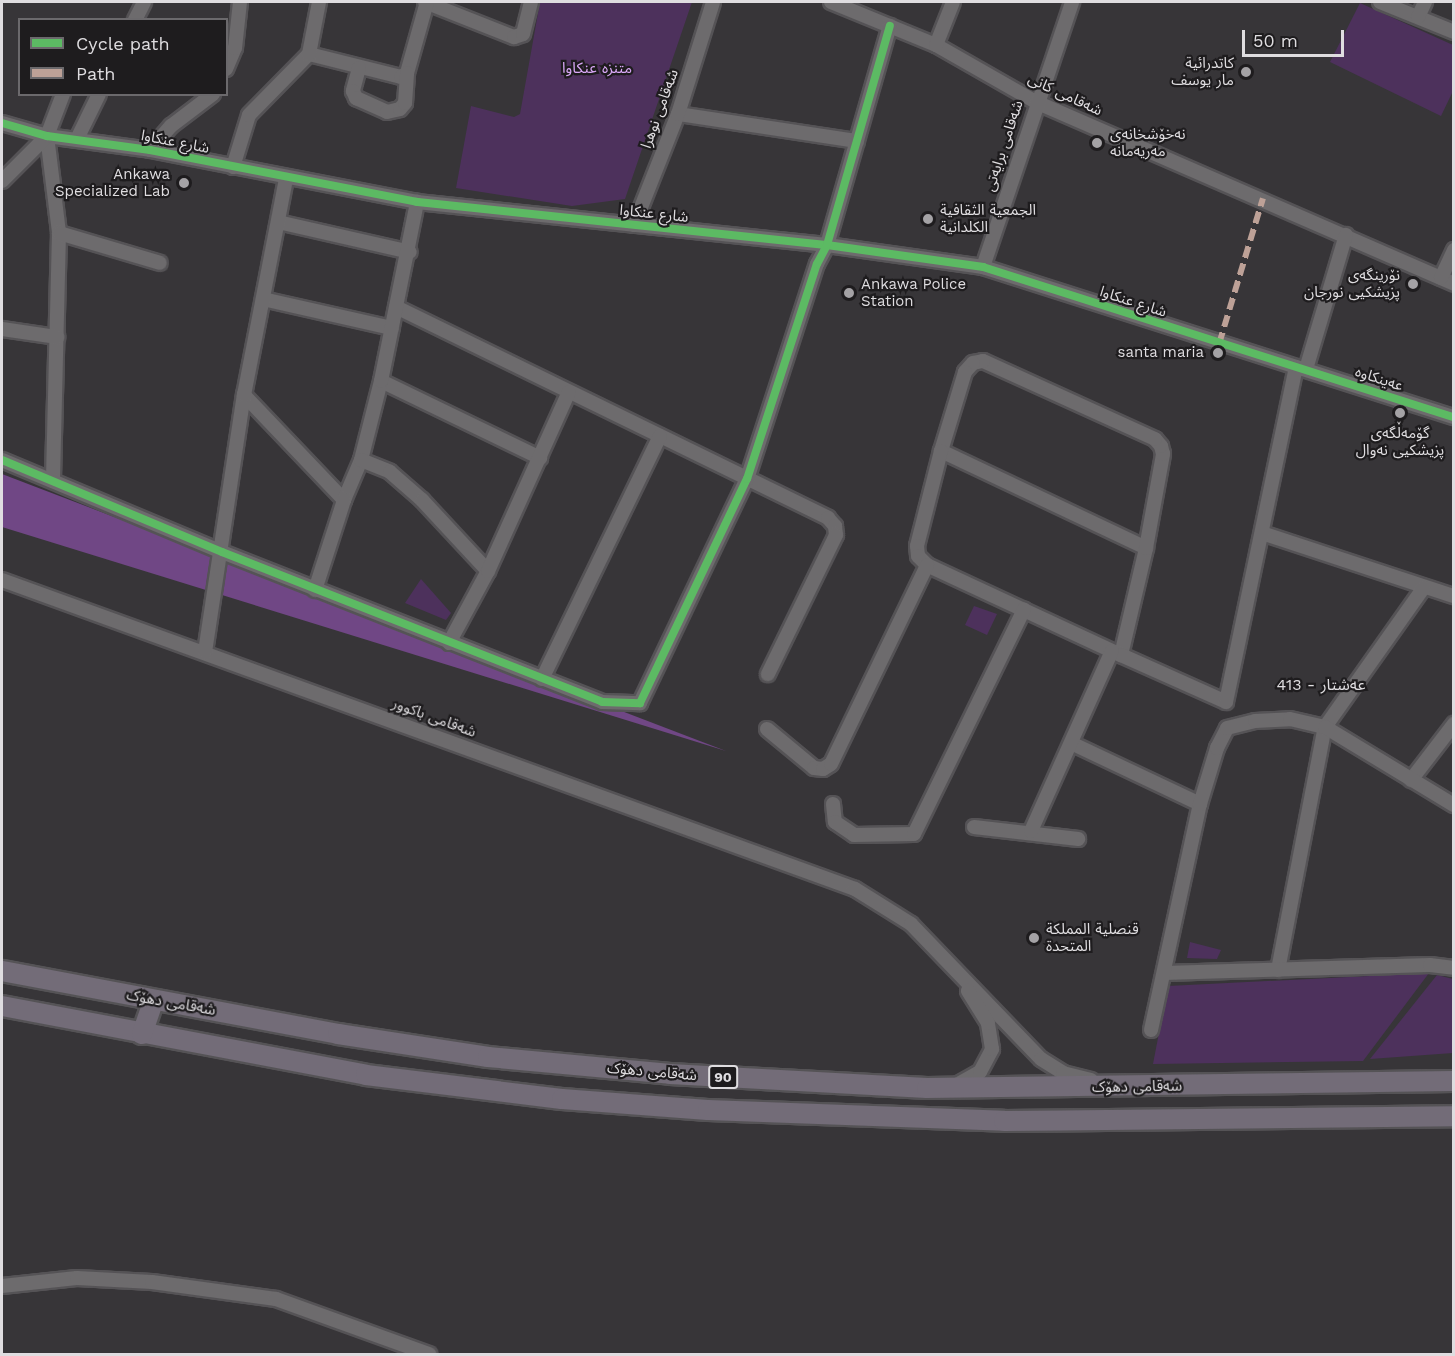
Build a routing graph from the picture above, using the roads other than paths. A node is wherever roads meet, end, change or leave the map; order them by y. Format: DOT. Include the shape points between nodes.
graph roads {
  1 [pos="144,2"];
  2 [pos="240,2"];
  3 [pos="319,2"];
  4 [pos="426,2"];
  5 [pos="531,2"];
  6 [pos="713,2"];
  7 [pos="831,2"];
  8 [pos="953,2"];
  9 [pos="1072,2"];
  10 [pos="1380,2"];
  11 [pos="1425,2"];
  12 [pos="848,5"];
  13 [pos="1418,17"];
  14 [pos="136,18"];
  15 [pos="890,26"];
  16 [pos="1454,32"];
  17 [pos="936,45"];
  18 [pos="309,54"];
  19 [pos="228,64"];
  20 [pos="359,68"];
  21 [pos="407,73"];
  22 [pos="62,96"];
  23 [pos="98,96"];
  24 [pos="210,96"];
  25 [pos="1036,102"];
  26 [pos="678,114"];
  27 [pos="2,123"];
  28 [pos="47,136"];
  29 [pos="77,139"];
  30 [pos="857,141"];
  31 [pos="150,150"];
  32 [pos="233,167"];
  33 [pos="286,178"];
  34 [pos="2,181"];
  35 [pos="417,202"];
  36 [pos="278,222"];
  37 [pos="634,225"];
  38 [pos="59,233"];
  39 [pos="1346,236"];
  40 [pos="827,245"];
  41 [pos="1454,250"];
  42 [pos="410,252"];
  43 [pos="160,263"];
  44 [pos="983,267"];
  45 [pos="1447,281"];
  46 [pos="263,300"];
  47 [pos="396,307"];
  48 [pos="392,328"];
  49 [pos="2,329"];
  50 [pos="57,337"];
  51 [pos="1301,368"];
  52 [pos="381,381"];
  53 [pos="569,392"];
  54 [pos="244,395"];
  55 [pos="1454,417"];
  56 [pos="660,436"];
  57 [pos="940,451"];
  58 [pos="540,458"];
  59 [pos="2,460"];
  60 [pos="361,460"];
  61 [pos="747,479"];
  62 [pos="53,482"];
  63 [pos="344,500"];
  64 [pos="1262,533"];
  65 [pos="1146,548"];
  66 [pos="222,552"];
  67 [pos="927,565"];
  68 [pos="488,571"];
  69 [pos="2,580"];
  70 [pos="1424,587"];
  71 [pos="315,590"];
  72 [pos="1454,596"];
  73 [pos="1024,609"];
  74 [pos="448,643"];
  75 [pos="205,652"];
  76 [pos="1116,653"];
  77 [pos="768,674"];
  78 [pos="542,679"];
  79 [pos="1454,724"];
  80 [pos="1325,727"];
  81 [pos="768,729"];
  82 [pos="1071,743"];
  83 [pos="1411,780"];
  84 [pos="833,804"];
  85 [pos="1200,804"];
  86 [pos="1454,805"];
  87 [pos="974,827"];
  88 [pos="1031,831"];
  89 [pos="1078,839"];
  90 [pos="953,966"];
  91 [pos="1454,968"];
  92 [pos="1278,970"];
  93 [pos="2,971"];
  94 [pos="1164,973"];
  95 [pos="154,1000"];
  96 [pos="2,1006"];
  97 [pos="1151,1030"];
  98 [pos="142,1034"];
  99 [pos="1454,1082"];
  100 [pos="927,1088"];
  101 [pos="1132,1088"];
  102 [pos="1454,1116"];
  103 [pos="2,1286"];
  104 [pos="429,1354"];
  1 -- 14 [label="street"];
  2 -- 19 [label="street" via="235,48"];
  3 -- 18 [label="street"];
  4 -- 5 [label="street" via="514,37 523,34"];
  4 -- 21 [label="street"];
  6 -- 26 [label="street, شەقامی نوهرا"];
  7 -- 12 [label="street, شەقامی کانی"];
  8 -- 17 [label="street"];
  9 -- 25 [label="street, شەقامی برایەتی"];
  10 -- 13 [label="street"];
  11 -- 13 [label="street"];
  12 -- 15 [label="street, شەقامی کانی"];
  13 -- 16 [label="street"];
  15 -- 17 [label="street, شەقامی کانی"];
  15 -- 30 [label="street"];
  17 -- 25 [label="street, شەقامی کانی"];
  18 -- 20 [label="street"];
  18 -- 32 [label="street" via="249,115"];
  20 -- 21 [label="street" via="395,78"];
  20 -- 21 [label="street" via="353,91 356,98 387,112 400,109 405,103"];
  22 -- 28 [label="street"];
  23 -- 29 [label="street"];
  24 -- 31 [label="street" via="171,126"];
  25 -- 39 [label="street, شەقامی کانی"];
  25 -- 44 [label="street, شەقامی برایەتی"];
  26 -- 30 [label="street"];
  26 -- 37 [label="street, شەقامی نوهرا"];
  27 -- 28 [label="street, شارع عنكاوا"];
  28 -- 29 [label="street, شارع عنكاوا"];
  28 -- 34 [label="street"];
  28 -- 38 [label="street"];
  29 -- 31 [label="street, شارع عنكاوا"];
  30 -- 40 [label="street"];
  31 -- 32 [label="street, شارع عنكاوا"];
  32 -- 33 [label="street, شارع عنكاوا"];
  33 -- 35 [label="street, شارع عنكاوا"];
  33 -- 36 [label="street"];
  35 -- 37 [label="street, شارع عنكاوا"];
  35 -- 42 [label="street"];
  36 -- 42 [label="street"];
  36 -- 46 [label="street"];
  37 -- 40 [label="street, شارع عنكاوا"];
  38 -- 43 [label="street"];
  38 -- 50 [label="street" via="55,283"];
  39 -- 45 [label="street, شەقامی کانی"];
  39 -- 51 [label="street"];
  40 -- 44 [label="street, شارع عنكاوا"];
  40 -- 61 [label="street" via="817,264"];
  41 -- 45 [label="street"];
  42 -- 47 [label="street"];
  44 -- 51 [label="street, شارع عنكاوا"];
  46 -- 48 [label="street"];
  46 -- 54 [label="street"];
  47 -- 48 [label="street"];
  47 -- 53 [label="street"];
  48 -- 52 [label="street"];
  49 -- 50 [label="street"];
  50 -- 62 [label="street"];
  51 -- 55 [label="street, عەینکاوە"];
  51 -- 64 [label="street"];
  52 -- 58 [label="street"];
  52 -- 60 [label="street"];
  53 -- 56 [label="street"];
  53 -- 58 [label="street"];
  54 -- 63 [label="street"];
  54 -- 66 [label="street"];
  56 -- 61 [label="street"];
  56 -- 78 [label="street"];
  57 -- 65 [label="street"];
  57 -- 65 [label="street" via="965,372 973,363 982,361 1155,439 1163,454"];
  57 -- 67 [label="street" via="917,546 918,556"];
  58 -- 68 [label="street"];
  59 -- 62 [label="street"];
  60 -- 63 [label="street"];
  60 -- 68 [label="street" via="390,472 422,500"];
  61 -- 77 [label="street" via="828,518 836,535"];
  61 -- 78 [label="street" via="640,703 602,702"];
  62 -- 66 [label="street"];
  63 -- 71 [label="street"];
  64 -- 70 [label="street"];
  64 -- 76 [label="street" via="1226,702"];
  65 -- 76 [label="street"];
  66 -- 71 [label="street"];
  66 -- 75 [label="street"];
  67 -- 73 [label="street"];
  67 -- 81 [label="street" via="831,764 823,769 814,768"];
  68 -- 74 [label="street"];
  69 -- 75 [label="street, شەقامی باکوور"];
  70 -- 72 [label="street"];
  70 -- 80 [label="street"];
  71 -- 74 [label="street"];
  73 -- 76 [label="street"];
  73 -- 84 [label="street" via="914,834 854,835 835,822"];
  74 -- 78 [label="street"];
  75 -- 90 [label="street, شەقامی باکوور" via="855,889 910,924"];
  76 -- 82 [label="street"];
  79 -- 83 [label="street"];
  80 -- 83 [label="street"];
  80 -- 85 [label="street" via="1290,719 1227,728"];
  80 -- 92 [label="street"];
  82 -- 85 [label="street"];
  82 -- 88 [label="street"];
  83 -- 86 [label="street"];
  85 -- 94 [label="street"];
  87 -- 88 [label="street"];
  88 -- 89 [label="street"];
  90 -- 100 [label="street" via="988,1023 992,1049 987,1064 972,1078"];
  90 -- 101 [label="street" via="1052,1067 1075,1077"];
  91 -- 92 [label="street" via="1430,965"];
  92 -- 94 [label="street"];
  93 -- 95 [label="highway, شەقامی دهۆک / 90"];
  94 -- 97 [label="street"];
  95 -- 98 [label="highway"];
  95 -- 100 [label="highway, شەقامی دهۆک / 90" via="488,1057 670,1074"];
  96 -- 98 [label="highway, 90"];
  98 -- 102 [label="highway, 90" via="366,1075 562,1099 720,1111 1004,1121"];
  99 -- 101 [label="highway, شەقامی دهۆک / 90"];
  100 -- 101 [label="highway, شەقامی دهۆک / 90"];
  103 -- 104 [label="street" via="77,1278 152,1282 276,1299"];
}
